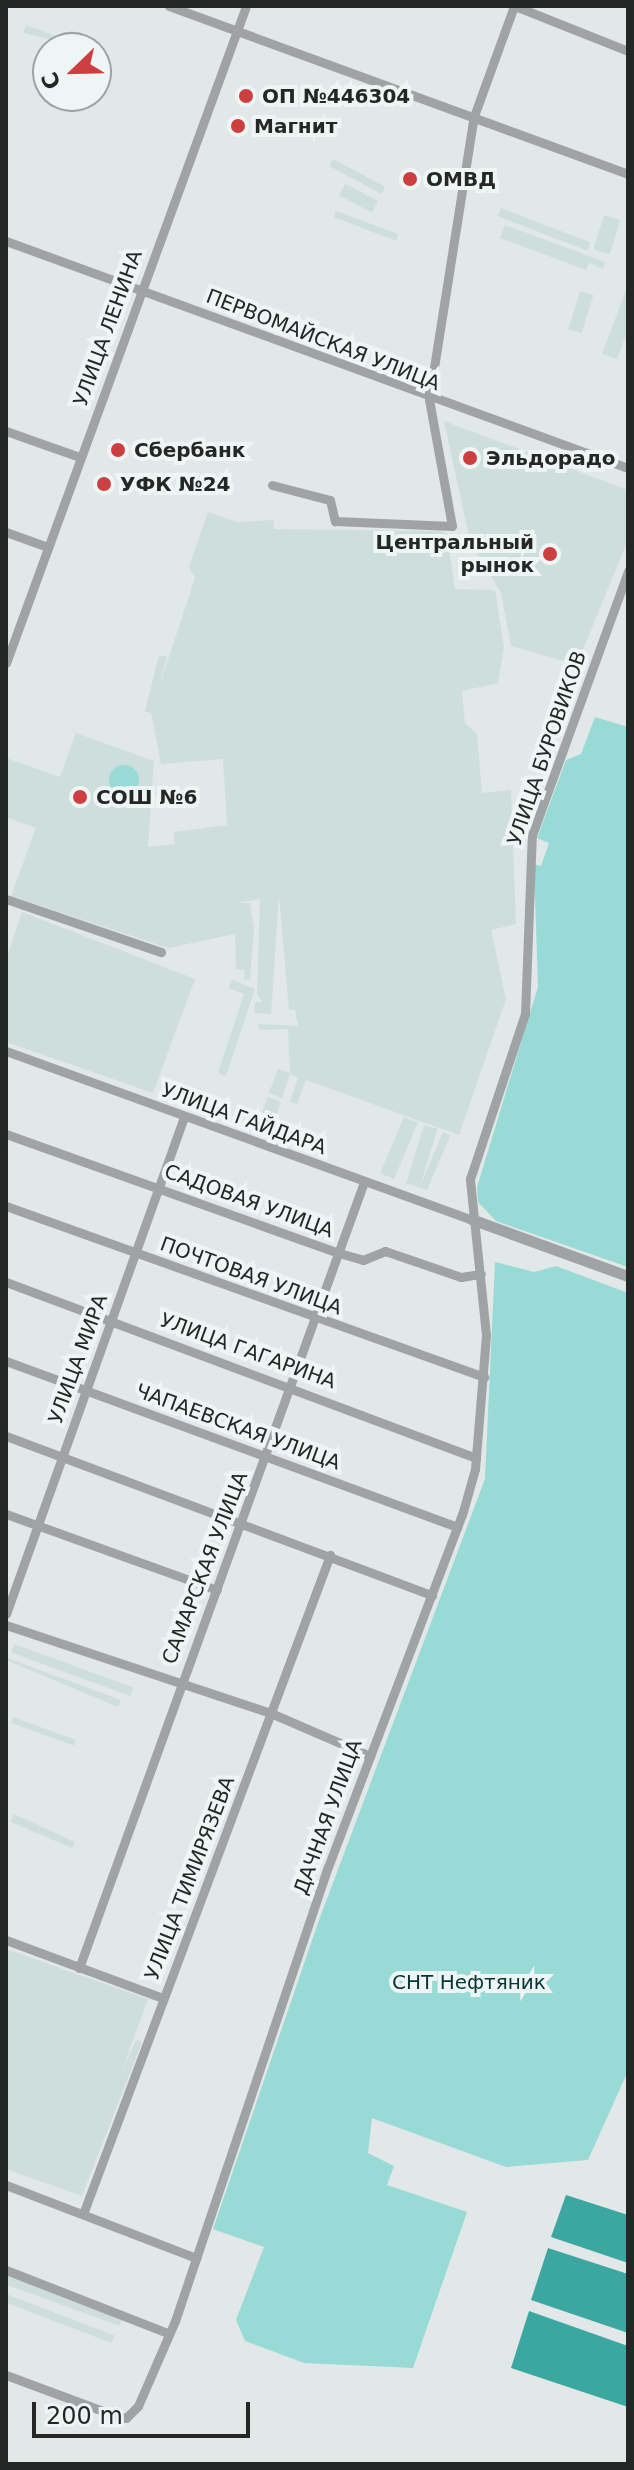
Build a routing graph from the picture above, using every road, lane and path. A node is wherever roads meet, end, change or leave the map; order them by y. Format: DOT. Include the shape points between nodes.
graph roads {
  1 [pos="169,6"];
  2 [pos="246,6"];
  3 [pos="514,6"];
  4 [pos="237,31"];
  5 [pos="628,51"];
  6 [pos="474,116"];
  7 [pos="628,174"];
  8 [pos="6,241"];
  9 [pos="141,290"];
  10 [pos="429,399"];
  11 [pos="6,431"];
  12 [pos="80,457"];
  13 [pos="628,468"];
  14 [pos="272,485"];
  15 [pos="6,532"];
  16 [pos="48,547"];
  17 [pos="628,571"];
  18 [pos="6,663"];
  19 [pos="6,899"];
  20 [pos="161,952"];
  21 [pos="6,1051"];
  22 [pos="184,1117"];
  23 [pos="6,1134"];
  24 [pos="364,1182"];
  25 [pos="159,1186"];
  26 [pos="6,1206"];
  27 [pos="471,1219"];
  28 [pos="339,1253"];
  29 [pos="135,1254"];
  30 [pos="481,1274"];
  31 [pos="628,1276"];
  32 [pos="6,1282"];
  33 [pos="317,1319"];
  34 [pos="111,1320"];
  35 [pos="6,1361"];
  36 [pos="484,1377"];
  37 [pos="293,1386"];
  38 [pos="86,1391"];
  39 [pos="6,1436"];
  40 [pos="267,1455"];
  41 [pos="61,1458"];
  42 [pos="476,1458"];
  43 [pos="6,1514"];
  44 [pos="243,1523"];
  45 [pos="37,1526"];
  46 [pos="457,1527"];
  47 [pos="330,1555"];
  48 [pos="217,1590"];
  49 [pos="432,1595"];
  50 [pos="6,1614"];
  51 [pos="6,1625"];
  52 [pos="180,1686"];
  53 [pos="273,1714"];
  54 [pos="370,1756"];
  55 [pos="6,1940"];
  56 [pos="79,1968"];
  57 [pos="163,1998"];
  58 [pos="6,2185"];
  59 [pos="83,2214"];
  60 [pos="196,2258"];
  61 [pos="6,2270"];
  62 [pos="165,2332"];
  63 [pos="6,2375"];
  1 -- 4 [label="street"];
  2 -- 4 [label="street, УЛИЦА ЛЕНИНА"];
  3 -- 5 [label="street"];
  3 -- 6 [label="street"];
  4 -- 6 [label="street"];
  4 -- 9 [label="street, УЛИЦА ЛЕНИНА"];
  6 -- 7 [label="street"];
  6 -- 10 [label="street"];
  8 -- 9 [label="street, ПЕРВОМАЙСКАЯ УЛИЦА"];
  9 -- 10 [label="street, ПЕРВОМАЙСКАЯ УЛИЦА"];
  9 -- 12 [label="street, УЛИЦА ЛЕНИНА"];
  10 -- 13 [label="street, ПЕРВОМАЙСКАЯ УЛИЦА"];
  10 -- 14 [label="street" via="452,526 335,521 330,500"];
  11 -- 12 [label="street"];
  12 -- 16 [label="street, УЛИЦА ЛЕНИНА"];
  15 -- 16 [label="street"];
  16 -- 18 [label="street, УЛИЦА ЛЕНИНА"];
  17 -- 27 [label="street, УЛИЦА БУРОВИКОВ" via="532,835 529,988 479,1146"];
  19 -- 20 [label="street"];
  21 -- 22 [label="street, УЛИЦА ГАЙДАРА"];
  22 -- 24 [label="street, УЛИЦА ГАЙДАРА"];
  22 -- 25 [label="street, УЛИЦА МИРА"];
  23 -- 25 [label="street, САДОВАЯ УЛИЦА"];
  24 -- 27 [label="street, УЛИЦА ГАЙДАРА"];
  24 -- 28 [label="street, САМАРСКАЯ УЛИЦА"];
  25 -- 28 [label="street, САДОВАЯ УЛИЦА"];
  25 -- 29 [label="street, УЛИЦА МИРА"];
  26 -- 29 [label="street, ПОЧТОВАЯ УЛИЦА"];
  27 -- 30 [label="street, ДАЧНАЯ УЛИЦА"];
  27 -- 31 [label="street"];
  28 -- 30 [label="street, САДОВАЯ УЛИЦА" via="363,1260 385,1251 461,1277"];
  28 -- 33 [label="street, САМАРСКАЯ УЛИЦА"];
  29 -- 33 [label="street, ПОЧТОВАЯ УЛИЦА"];
  29 -- 34 [label="street, УЛИЦА МИРА"];
  30 -- 36 [label="street, ДАЧНАЯ УЛИЦА"];
  32 -- 34 [label="street, УЛИЦА ГАГАРИНА"];
  33 -- 36 [label="street, ПОЧТОВАЯ УЛИЦА"];
  33 -- 37 [label="street, САМАРСКАЯ УЛИЦА"];
  34 -- 37 [label="street, УЛИЦА ГАГАРИНА"];
  34 -- 38 [label="street, УЛИЦА МИРА"];
  35 -- 38 [label="street, ЧАПАЕВСКАЯ УЛИЦА"];
  36 -- 42 [label="street, ДАЧНАЯ УЛИЦА"];
  37 -- 40 [label="street, САМАРСКАЯ УЛИЦА"];
  37 -- 42 [label="street, УЛИЦА ГАГАРИНА"];
  38 -- 40 [label="street, ЧАПАЕВСКАЯ УЛИЦА"];
  38 -- 41 [label="street, УЛИЦА МИРА"];
  39 -- 41 [label="street"];
  40 -- 44 [label="street, САМАРСКАЯ УЛИЦА"];
  40 -- 46 [label="street, ЧАПАЕВСКАЯ УЛИЦА"];
  41 -- 44 [label="street"];
  41 -- 45 [label="street, УЛИЦА МИРА"];
  42 -- 46 [label="street, ДАЧНАЯ УЛИЦА"];
  43 -- 45 [label="street"];
  44 -- 47 [label="street"];
  44 -- 48 [label="street, САМАРСКАЯ УЛИЦА"];
  45 -- 48 [label="street"];
  45 -- 50 [label="street, УЛИЦА МИРА"];
  46 -- 49 [label="street, ДАЧНАЯ УЛИЦА"];
  47 -- 49 [label="street"];
  47 -- 53 [label="street, УЛИЦА ТИМИРЯЗЕВА"];
  48 -- 52 [label="street, САМАРСКАЯ УЛИЦА"];
  49 -- 54 [label="street, ДАЧНАЯ УЛИЦА"];
  51 -- 52 [label="street"];
  52 -- 53 [label="street"];
  52 -- 56 [label="street, САМАРСКАЯ УЛИЦА"];
  53 -- 54 [label="street"];
  53 -- 57 [label="street, УЛИЦА ТИМИРЯЗЕВА"];
  54 -- 60 [label="street, ДАЧНАЯ УЛИЦА"];
  55 -- 56 [label="street"];
  56 -- 57 [label="street"];
  57 -- 59 [label="street, УЛИЦА ТИМИРЯЗЕВА"];
  58 -- 59 [label="street"];
  59 -- 60 [label="street"];
  60 -- 62 [label="street, ДАЧНАЯ УЛИЦА"];
  61 -- 62 [label="street"];
  62 -- 63 [label="street, ДАЧНАЯ УЛИЦА" via="133,2413 116,2416"];
}
